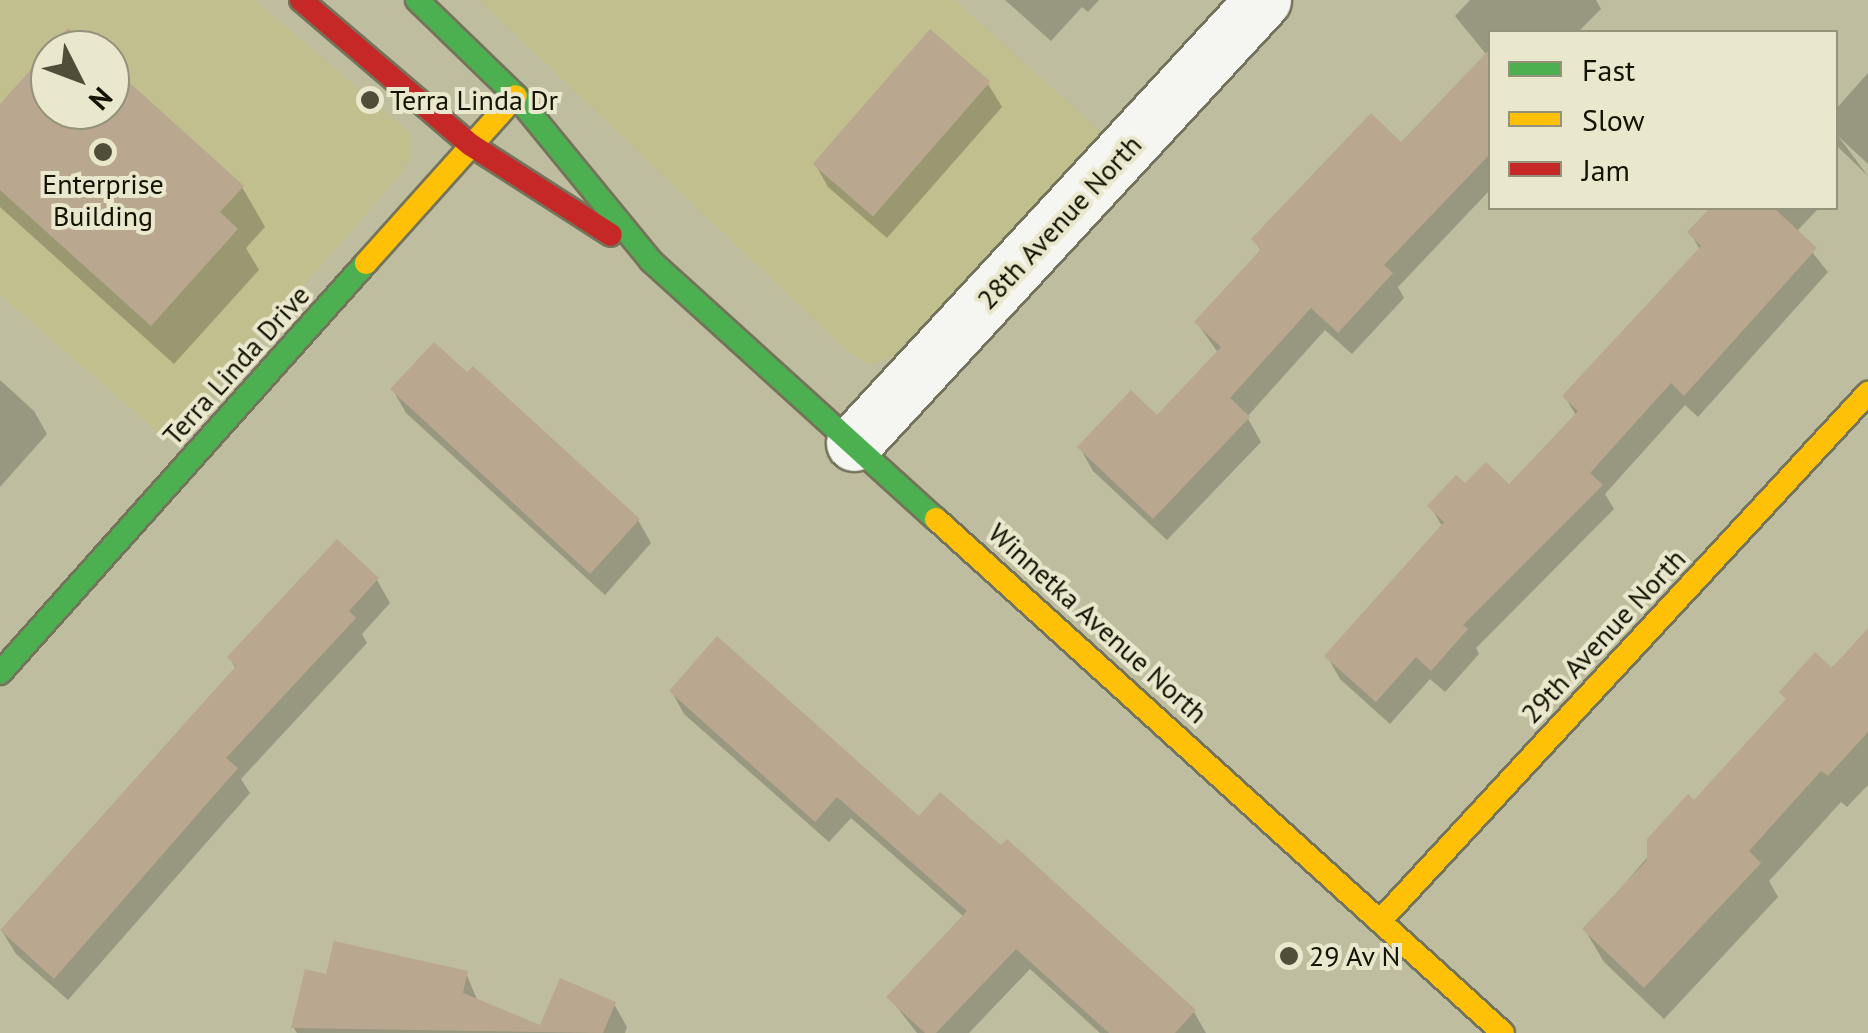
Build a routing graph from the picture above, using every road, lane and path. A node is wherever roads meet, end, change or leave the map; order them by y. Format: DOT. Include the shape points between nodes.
graph roads {
  1 [pos="302,0"];
  2 [pos="417,0"];
  3 [pos="1263,0"];
  4 [pos="516,96"];
  5 [pos="471,146"];
  6 [pos="652,260"];
  7 [pos="1868,393"];
  8 [pos="854,444"];
  9 [pos="0,673"];
  10 [pos="1382,920"];
  11 [pos="1503,1033"];
  1 -- 5 [label="main road, Winnetka Avenue North"];
  2 -- 4 [label="main road, Winnetka Avenue North"];
  3 -- 8 [label="street, 28th Avenue North"];
  4 -- 5 [label="main road, Terra Linda Drive"];
  4 -- 6 [label="main road, Winnetka Avenue North"];
  5 -- 6 [label="main road, Winnetka Avenue North"];
  5 -- 9 [label="main road, Terra Linda Drive"];
  6 -- 8 [label="main road, Winnetka Avenue North"];
  7 -- 10 [label="main road, 29th Avenue North"];
  8 -- 10 [label="main road, Winnetka Avenue North"];
  10 -- 11 [label="main road, Winnetka Avenue North"];
}
